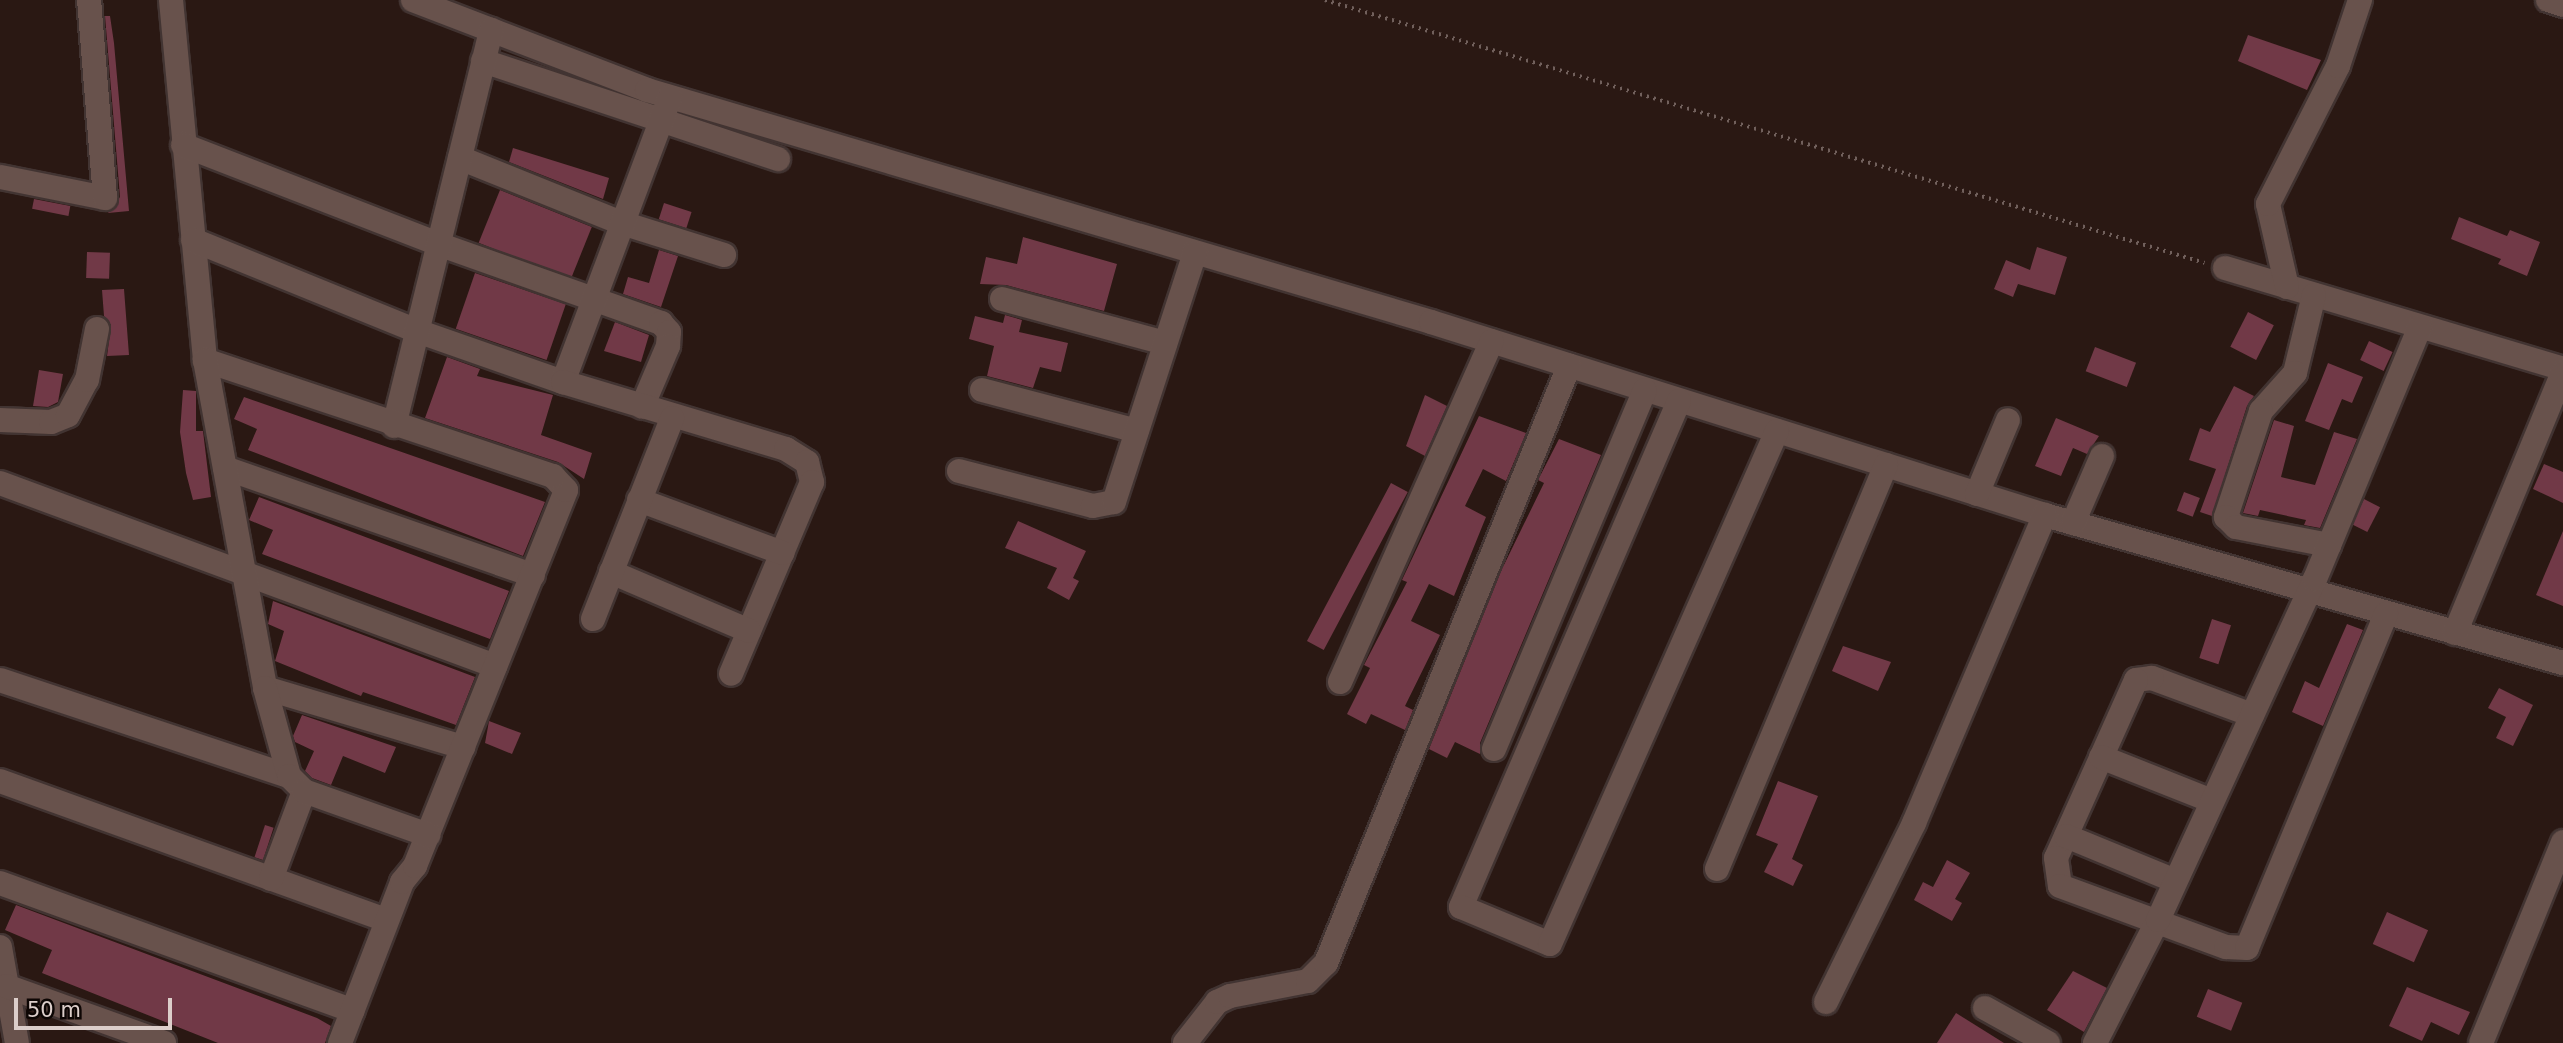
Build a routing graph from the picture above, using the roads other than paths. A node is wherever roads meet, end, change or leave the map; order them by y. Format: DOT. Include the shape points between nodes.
graph roads {
  1 [pos="89,0"];
  2 [pos="171,0"];
  3 [pos="413,0"];
  4 [pos="2360,0"];
  5 [pos="2548,0"];
  6 [pos="2563,5"];
  7 [pos="491,30"];
  8 [pos="483,61"];
  9 [pos="670,97"];
  10 [pos="660,122"];
  11 [pos="183,145"];
  12 [pos="460,158"];
  13 [pos="778,159"];
  14 [pos="0,177"];
  15 [pos="622,223"];
  16 [pos="193,240"];
  17 [pos="439,244"];
  18 [pos="1195,253"];
  19 [pos="724,255"];
  20 [pos="2225,268"];
  21 [pos="2287,287"];
  22 [pos="2314,295"];
  23 [pos="595,299"];
  24 [pos="1002,299"];
  25 [pos="2420,327"];
  26 [pos="97,329"];
  27 [pos="417,331"];
  28 [pos="1492,341"];
  29 [pos="1165,343"];
  30 [pos="205,360"];
  31 [pos="1569,366"];
  32 [pos="2563,371"];
  33 [pos="563,382"];
  34 [pos="982,390"];
  35 [pos="1645,390"];
  36 [pos="1679,401"];
  37 [pos="642,407"];
  38 [pos="672,418"];
  39 [pos="0,420"];
  40 [pos="394,426"];
  41 [pos="1137,431"];
  42 [pos="1777,431"];
  43 [pos="2003,431"];
  44 [pos="2099,463"];
  45 [pos="1886,465"];
  46 [pos="225,468"];
  47 [pos="960,471"];
  48 [pos="0,483"];
  49 [pos="1979,488"];
  50 [pos="639,500"];
  51 [pos="2045,515"];
  52 [pos="2076,516"];
  53 [pos="782,553"];
  54 [pos="2319,568"];
  55 [pos="611,572"];
  56 [pos="245,575"];
  57 [pos="533,575"];
  58 [pos="2386,614"];
  59 [pos="593,619"];
  60 [pos="2457,628"];
  61 [pos="749,631"];
  62 [pos="2563,663"];
  63 [pos="495,666"];
  64 [pos="731,674"];
  65 [pos="0,680"];
  66 [pos="1340,682"];
  67 [pos="265,688"];
  68 [pos="2252,715"];
  69 [pos="463,747"];
  70 [pos="1494,749"];
  71 [pos="2101,757"];
  72 [pos="0,781"];
  73 [pos="297,783"];
  74 [pos="2212,801"];
  75 [pos="428,835"];
  76 [pos="2066,836"];
  77 [pos="2563,842"];
  78 [pos="415,866"];
  79 [pos="1717,869"];
  80 [pos="271,879"];
  81 [pos="2175,881"];
  82 [pos="0,883"];
  83 [pos="387,920"];
  84 [pos="2158,920"];
  85 [pos="0,947"];
  86 [pos="6,986"];
  87 [pos="1826,1002"];
  88 [pos="1985,1008"];
  89 [pos="353,1011"];
  90 [pos="17,1043"];
  91 [pos="164,1043"];
  92 [pos="340,1043"];
  93 [pos="355,1043"];
  94 [pos="1185,1043"];
  95 [pos="2048,1043"];
  96 [pos="2095,1043"];
  97 [pos="2481,1043"];
  1 -- 14 [label="street" via="105,198"];
  2 -- 11 [label="street"];
  3 -- 7 [label="street"];
  4 -- 21 [label="street" via="2338,66 2268,204"];
  5 -- 6 [label="street"];
  7 -- 8 [label="street"];
  7 -- 9 [label="street"];
  8 -- 10 [label="street"];
  8 -- 12 [label="street"];
  9 -- 10 [label="street"];
  9 -- 18 [label="street"];
  10 -- 13 [label="street"];
  10 -- 15 [label="street"];
  11 -- 16 [label="street"];
  11 -- 17 [label="street"];
  12 -- 15 [label="street"];
  12 -- 17 [label="street"];
  15 -- 19 [label="street"];
  15 -- 23 [label="street"];
  16 -- 27 [label="street"];
  16 -- 30 [label="street"];
  17 -- 23 [label="street"];
  17 -- 27 [label="street"];
  18 -- 28 [label="street"];
  18 -- 29 [label="street"];
  20 -- 21 [label="street"];
  21 -- 22 [label="street"];
  22 -- 25 [label="street"];
  22 -- 54 [label="street" via="2295,373 2260,411 2226,517 2236,527"];
  23 -- 33 [label="street"];
  23 -- 37 [label="street" via="661,323 668,332 668,346"];
  24 -- 29 [label="street"];
  25 -- 32 [label="street"];
  25 -- 54 [label="street"];
  26 -- 39 [label="street" via="87,380 68,415 51,422"];
  27 -- 33 [label="street"];
  27 -- 40 [label="street"];
  28 -- 31 [label="street"];
  28 -- 66 [label="street"];
  29 -- 41 [label="street"];
  30 -- 40 [label="street"];
  30 -- 46 [label="street"];
  31 -- 35 [label="street"];
  31 -- 94 [label="street" via="1326,963 1308,981 1217,1002"];
  32 -- 60 [label="street"];
  33 -- 37 [label="street"];
  34 -- 41 [label="street"];
  35 -- 36 [label="street"];
  35 -- 70 [label="street"];
  36 -- 42 [label="street"];
  36 -- 42 [label="street" via="1461,907 1550,944"];
  37 -- 38 [label="street"];
  38 -- 50 [label="street"];
  38 -- 53 [label="street" via="786,449 807,462 812,482"];
  40 -- 57 [label="street" via="553,476 564,484 563,506"];
  41 -- 47 [label="street" via="1118,493 1109,505 1093,506"];
  42 -- 45 [label="street"];
  43 -- 49 [label="street"];
  44 -- 52 [label="street"];
  45 -- 49 [label="street"];
  45 -- 79 [label="street"];
  46 -- 56 [label="street"];
  46 -- 57 [label="street"];
  48 -- 56 [label="street"];
  49 -- 51 [label="street"];
  50 -- 53 [label="street"];
  50 -- 55 [label="street"];
  51 -- 52 [label="street"];
  51 -- 87 [label="street" via="1914,823"];
  52 -- 54 [label="street"];
  53 -- 61 [label="street"];
  54 -- 58 [label="street"];
  54 -- 68 [label="street"];
  55 -- 59 [label="street"];
  55 -- 61 [label="street"];
  56 -- 63 [label="street"];
  56 -- 67 [label="street"];
  57 -- 63 [label="street"];
  58 -- 60 [label="street"];
  58 -- 84 [label="street" via="2251,944 2236,949"];
  60 -- 62 [label="street"];
  61 -- 64 [label="street"];
  63 -- 69 [label="street"];
  65 -- 73 [label="street"];
  67 -- 69 [label="street"];
  67 -- 73 [label="street"];
  68 -- 71 [label="street" via="2152,678 2136,680"];
  68 -- 74 [label="street"];
  69 -- 75 [label="street"];
  71 -- 74 [label="street"];
  71 -- 76 [label="street"];
  72 -- 80 [label="street"];
  73 -- 75 [label="street"];
  73 -- 80 [label="street"];
  74 -- 81 [label="street"];
  75 -- 78 [label="street"];
  76 -- 81 [label="street"];
  76 -- 84 [label="street" via="2056,858 2060,886"];
  77 -- 97 [label="street"];
  78 -- 83 [label="street" via="402,882"];
  78 -- 93 [label="street" via="415,889"];
  80 -- 83 [label="street"];
  81 -- 84 [label="street"];
  82 -- 89 [label="street"];
  83 -- 89 [label="street"];
  84 -- 96 [label="street"];
  85 -- 86 [label="street"];
  86 -- 90 [label="street"];
  86 -- 91 [label="street"];
  88 -- 95 [label="street"];
  89 -- 92 [label="street"];
}
